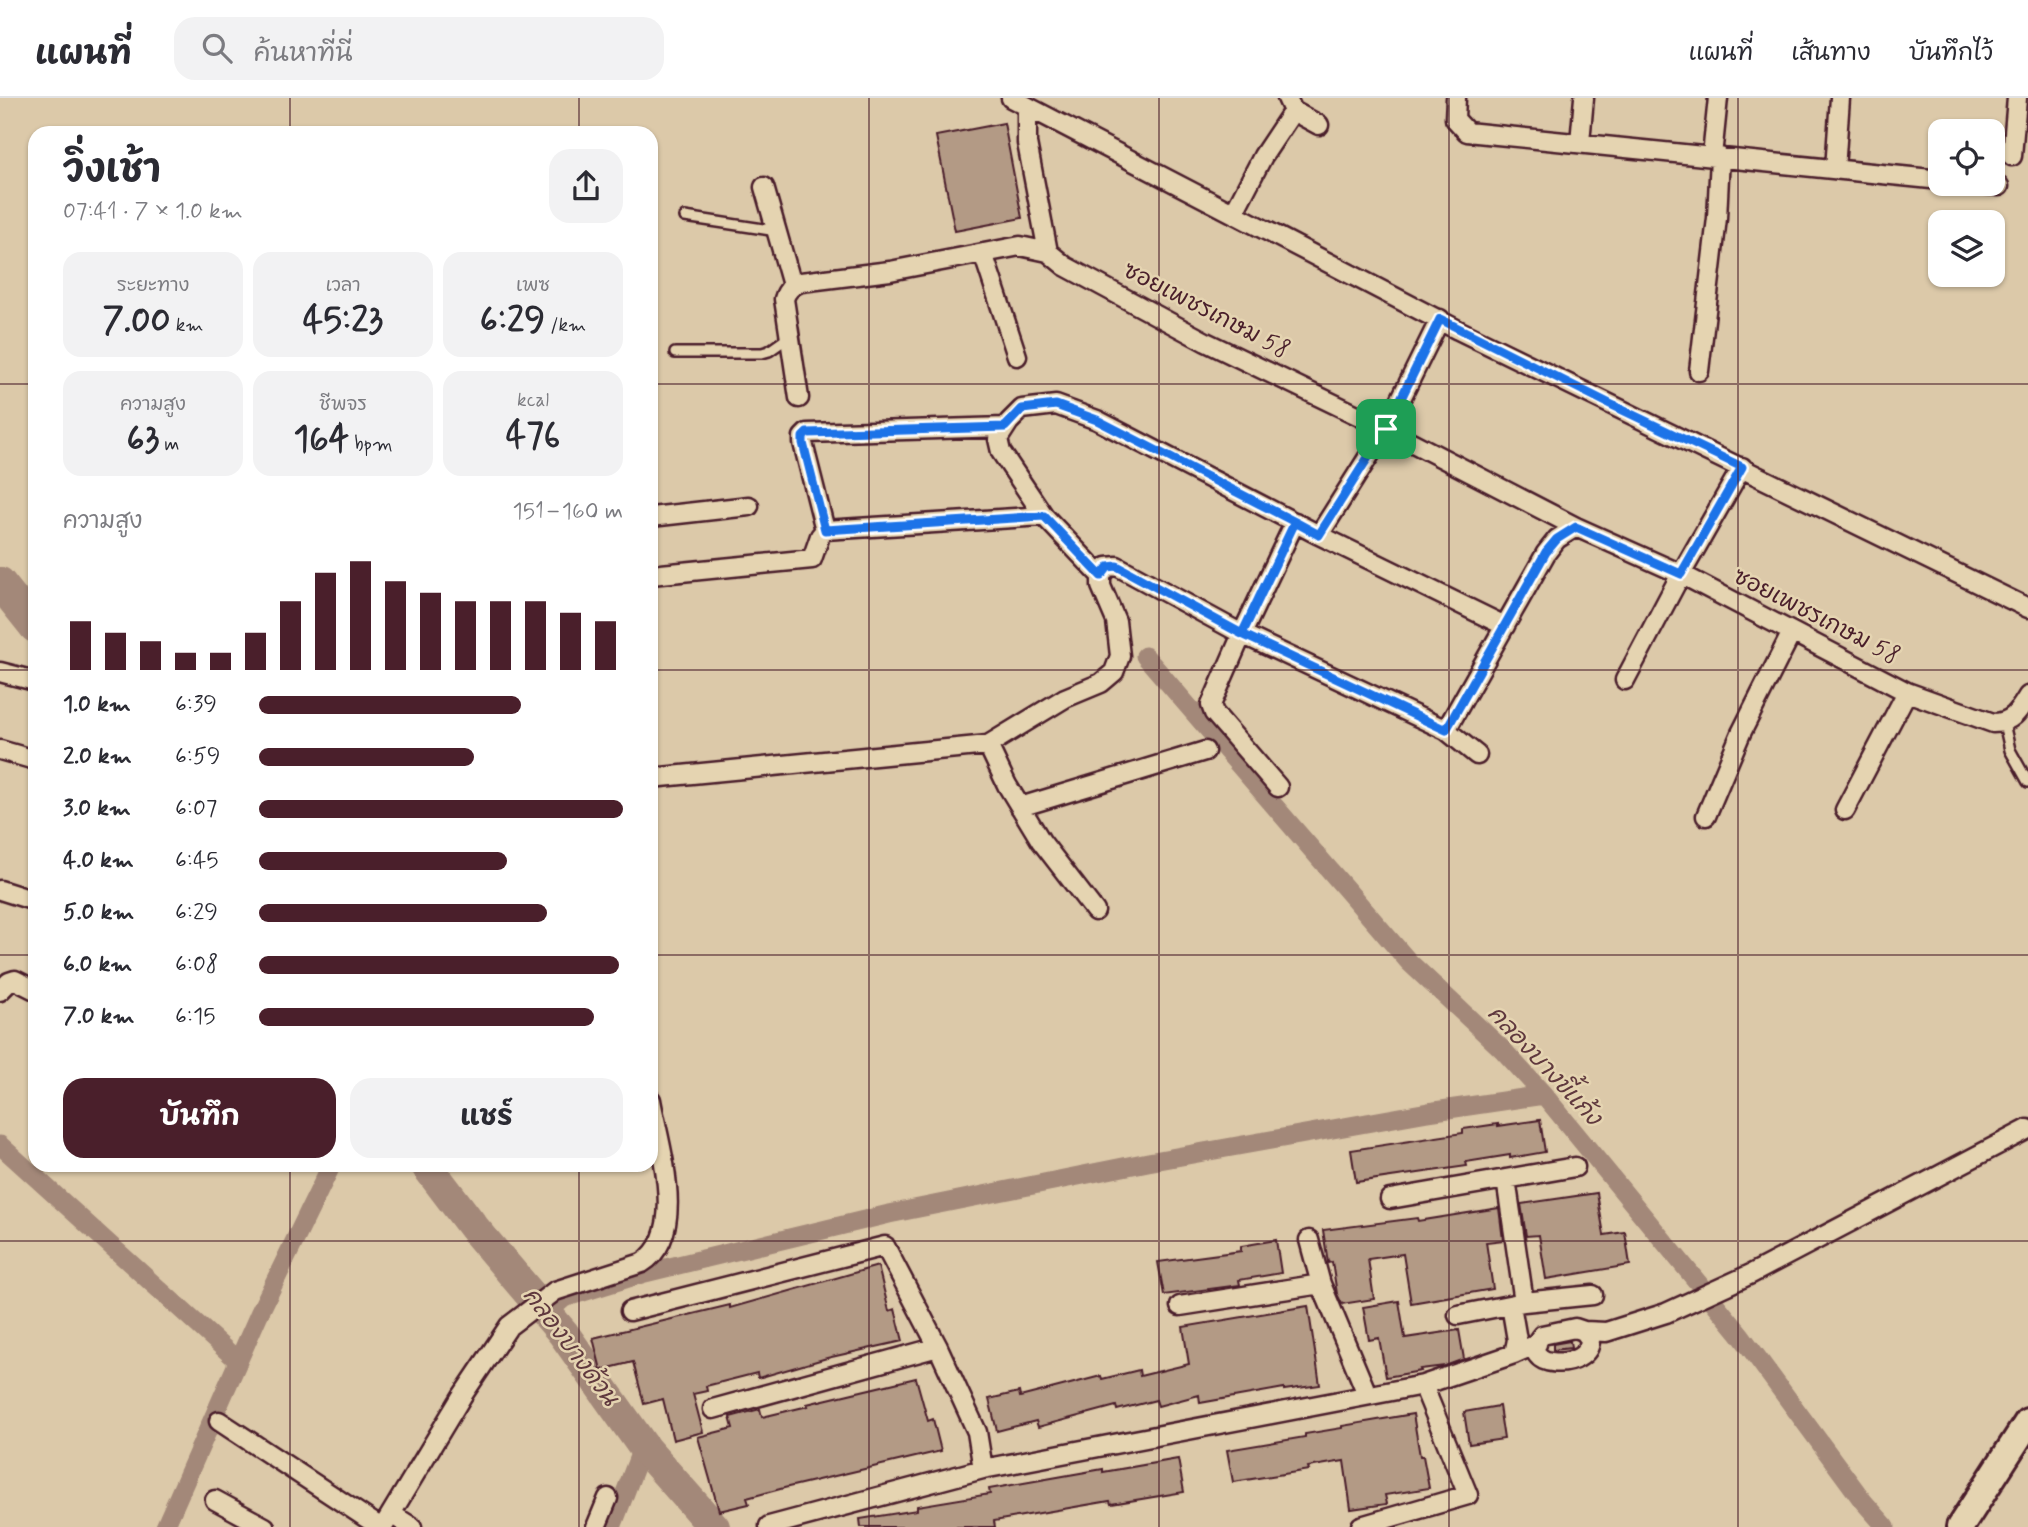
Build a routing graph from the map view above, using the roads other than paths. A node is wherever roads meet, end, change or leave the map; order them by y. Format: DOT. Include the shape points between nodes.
graph roads {
  1 [pos="1011,98"];
  2 [pos="1456,98"];
  3 [pos="1584,98"];
  4 [pos="1718,98"];
  5 [pos="1840,98"];
  6 [pos="2017,98"];
  7 [pos="1290,104"];
  8 [pos="1027,107"];
  9 [pos="1319,125"];
  10 [pos="1580,142"];
  11 [pos="1716,156"];
  12 [pos="2011,156"];
  13 [pos="1835,169"];
  14 [pos="1928,179"];
  15 [pos="764,187"];
  16 [pos="1234,212"];
  17 [pos="685,217"];
  18 [pos="777,231"];
  19 [pos="1048,252"];
  20 [pos="983,253"];
  21 [pos="792,285"];
  22 [pos="1440,319"];
  23 [pos="789,337"];
  24 [pos="676,353"];
  25 [pos="1017,356"];
  26 [pos="1699,371"];
  27 [pos="799,398"];
  28 [pos="1005,427"];
  29 [pos="1386,429"];
  30 [pos="1742,467"];
  31 [pos="749,506"];
  32 [pos="658,516"];
  33 [pos="1044,516"];
  34 [pos="1295,522"];
  35 [pos="1576,527"];
  36 [pos="825,530"];
  37 [pos="1319,535"];
  38 [pos="658,574"];
  39 [pos="1681,574"];
  40 [pos="1101,576"];
  41 [pos="2028,608"];
  42 [pos="1504,626"];
  43 [pos="1792,632"];
  44 [pos="1242,634"];
  45 [pos="0,672"];
  46 [pos="28,679"];
  47 [pos="1625,680"];
  48 [pos="1907,692"];
  49 [pos="2028,696"];
  50 [pos="2004,723"];
  51 [pos="1446,730"];
  52 [pos="988,745"];
  53 [pos="0,750"];
  54 [pos="1205,751"];
  55 [pos="1477,755"];
  56 [pos="28,758"];
  57 [pos="658,777"];
  58 [pos="2028,782"];
  59 [pos="1278,787"];
  60 [pos="1020,807"];
  61 [pos="1845,810"];
  62 [pos="1706,816"];
  63 [pos="0,890"];
  64 [pos="28,899"];
  65 [pos="1095,911"];
  66 [pos="28,986"];
  67 [pos="0,990"];
  68 [pos="2028,1129"];
  69 [pos="658,1139"];
  70 [pos="1575,1167"];
  71 [pos="1506,1179"];
  72 [pos="1390,1199"];
  73 [pos="1309,1240"];
  74 [pos="1321,1284"];
  75 [pos="1592,1296"];
  76 [pos="1518,1303"];
  77 [pos="1180,1306"];
  78 [pos="630,1311"];
  79 [pos="1458,1315"];
  80 [pos="1584,1331"];
  81 [pos="1606,1332"];
  82 [pos="938,1347"];
  83 [pos="1590,1349"];
  84 [pos="1528,1352"];
  85 [pos="1423,1385"];
  86 [pos="1367,1394"];
  87 [pos="713,1409"];
  88 [pos="219,1421"];
  89 [pos="2028,1422"];
  90 [pos="983,1469"];
  91 [pos="608,1498"];
  92 [pos="215,1500"];
  93 [pos="384,1523"];
  94 [pos="256,1525"];
  95 [pos="769,1526"];
  96 [pos="1361,1526"];
  97 [pos="412,1527"];
  98 [pos="596,1527"];
  99 [pos="1961,1527"];
  1 -- 8 [label="street"];
  2 -- 10 [label="street" via="1455,119 1467,131"];
  3 -- 10 [label="street"];
  4 -- 11 [label="street"];
  5 -- 13 [label="street"];
  6 -- 12 [label="street"];
  7 -- 9 [label="street"];
  7 -- 16 [label="street"];
  8 -- 16 [label="street"];
  8 -- 19 [label="street" via="1027,143"];
  10 -- 11 [label="street"];
  11 -- 13 [label="street"];
  11 -- 26 [label="street" via="1717,218"];
  13 -- 14 [label="street"];
  15 -- 18 [label="street"];
  16 -- 22 [label="street"];
  17 -- 18 [label="lane"];
  18 -- 21 [label="street"];
  19 -- 20 [label="street, ซอยเพชรเกษม 58" via="1020,246"];
  19 -- 29 [label="street, ซอยเพชรเกษม 58" via="1065,266 1206,342"];
  20 -- 21 [label="street, ซอยเพชรเกษม 58"];
  20 -- 25 [label="street"];
  21 -- 23 [label="street" via="784,299"];
  22 -- 29 [label="street"];
  22 -- 30 [label="street"];
  23 -- 24 [label="lane" via="762,353"];
  23 -- 27 [label="street"];
  28 -- 33 [label="street" via="998,439 1001,453"];
  28 -- 34 [label="street" via="1022,409 1056,405 1097,420"];
  28 -- 36 [label="street" via="807,433 803,443"];
  29 -- 35 [label="street, ซอยเพชรเกษม 58"];
  29 -- 37 [label="street"];
  30 -- 39 [label="street"];
  30 -- 41 [label="street"];
  31 -- 32 [label="street"];
  33 -- 36 [label="street"];
  33 -- 40 [label="street"];
  34 -- 37 [label="street"];
  34 -- 44 [label="street"];
  35 -- 39 [label="street, ซอยเพชรเกษม 58"];
  35 -- 42 [label="street" via="1546,552"];
  36 -- 38 [label="street" via="807,561"];
  37 -- 42 [label="street"];
  39 -- 43 [label="street, ซอยเพชรเกษม 58"];
  39 -- 47 [label="street"];
  40 -- 44 [label="street" via="1108,567 1117,566"];
  40 -- 52 [label="street" via="1116,621 1120,656 1114,673"];
  42 -- 51 [label="street"];
  43 -- 48 [label="street, ซอยเพชรเกษม 58"];
  43 -- 62 [label="street"];
  44 -- 51 [label="street"];
  44 -- 59 [label="street" via="1212,705"];
  45 -- 46 [label="street"];
  48 -- 50 [label="street, ซอยเพชรเกษม 58"];
  48 -- 61 [label="street"];
  49 -- 50 [label="street" via="2016,715"];
  50 -- 58 [label="lane" via="2010,750"];
  51 -- 55 [label="street"];
  52 -- 57 [label="street"];
  52 -- 60 [label="street"];
  53 -- 56 [label="street"];
  54 -- 60 [label="street"];
  60 -- 65 [label="street"];
  63 -- 64 [label="street"];
  66 -- 67 [label="street" via="15,980"];
  68 -- 81 [label="street" via="1751,1274 1665,1313"];
  69 -- 93 [label="street" via="669,1200 667,1227 654,1256 555,1291 509,1326"];
  70 -- 71 [label="street"];
  71 -- 72 [label="street"];
  71 -- 76 [label="street"];
  73 -- 74 [label="street"];
  74 -- 77 [label="street"];
  74 -- 86 [label="street"];
  75 -- 76 [label="street"];
  76 -- 79 [label="street"];
  76 -- 84 [label="street" via="1517,1340"];
  78 -- 82 [label="street" via="885,1246"];
  80 -- 81 [label="street"];
  80 -- 83 [label="street"];
  80 -- 84 [label="street" via="1547,1333"];
  81 -- 83 [label="street"];
  82 -- 87 [label="street"];
  82 -- 90 [label="street" via="977,1432"];
  83 -- 84 [label="street" via="1583,1356 1555,1363"];
  84 -- 85 [label="street"];
  85 -- 86 [label="street"];
  85 -- 96 [label="street" via="1468,1495"];
  86 -- 90 [label="street"];
  88 -- 93 [label="street"];
  89 -- 99 [label="main road"];
  90 -- 95 [label="street"];
  91 -- 98 [label="street"];
  92 -- 94 [label="street"];
  93 -- 97 [label="street"];
}
